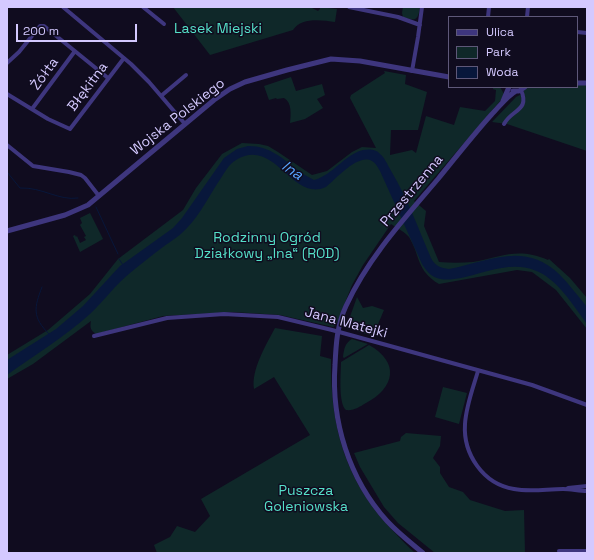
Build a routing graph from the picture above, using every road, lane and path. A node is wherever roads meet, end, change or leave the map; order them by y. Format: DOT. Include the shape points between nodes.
graph roads {
  1 [pos="63,7"];
  2 [pos="143,7"];
  3 [pos="349,7"];
  4 [pos="422,7"];
  5 [pos="164,24"];
  6 [pos="420,25"];
  7 [pos="75,51"];
  8 [pos="124,58"];
  9 [pos="7,65"];
  10 [pos="412,71"];
  11 [pos="186,75"];
  12 [pos="448,77"];
  13 [pos="108,78"];
  14 [pos="508,88"];
  15 [pos="520,90"];
  16 [pos="7,94"];
  17 [pos="161,96"];
  18 [pos="32,109"];
  19 [pos="497,109"];
  20 [pos="185,124"];
  21 [pos="504,124"];
  22 [pos="7,145"];
  23 [pos="99,196"];
  24 [pos="7,231"];
  25 [pos="339,332"];
  26 [pos="94,336"];
  27 [pos="478,371"];
  28 [pos="587,406"];
  29 [pos="587,486"];
  30 [pos="564,489"];
  31 [pos="587,491"];
  32 [pos="559,551"];
  33 [pos="587,551"];
  34 [pos="423,553"];
  1 -- 8 [label="street"];
  2 -- 5 [label="street"];
  3 -- 6 [label="street" via="398,17"];
  4 -- 6 [label="street"];
  6 -- 10 [label="street"];
  7 -- 9 [label="street" via="42,25"];
  7 -- 13 [label="street"];
  7 -- 18 [label="street, Żółta"];
  8 -- 13 [label="street, Błękitna"];
  8 -- 17 [label="street"];
  10 -- 12 [label="street, Wojska Polskiego"];
  10 -- 20 [label="street, Wojska Polskiego" via="344,59 315,62 238,85 224,92"];
  11 -- 17 [label="street"];
  13 -- 18 [label="street, Błękitna" via="70,128"];
  14 -- 19 [label="street, Przestrzenna"];
  15 -- 19 [label="street, Przestrzenna"];
  15 -- 21 [label="street" via="522,105"];
  16 -- 18 [label="street, Błękitna"];
  17 -- 20 [label="street"];
  19 -- 25 [label="street, Przestrzenna" via="370,261 352,294"];
  20 -- 23 [label="street, Wojska Polskiego"];
  22 -- 23 [label="street" via="33,166 82,175"];
  23 -- 24 [label="street, Wojska Polskiego" via="83,208 65,216"];
  25 -- 26 [label="street, Jana Matejki" via="278,317 224,314 167,318"];
  25 -- 27 [label="street, Jana Matejki"];
  25 -- 34 [label="street, Przestrzenna" via="334,390 344,446 355,472 382,515 408,542"];
  27 -- 28 [label="street, Jana Matejki" via="532,385"];
  27 -- 30 [label="street" via="464,431 467,448 479,469 494,482 508,488"];
  29 -- 30 [label="street"];
  30 -- 31 [label="street"];
  32 -- 33 [label="street"];
}
